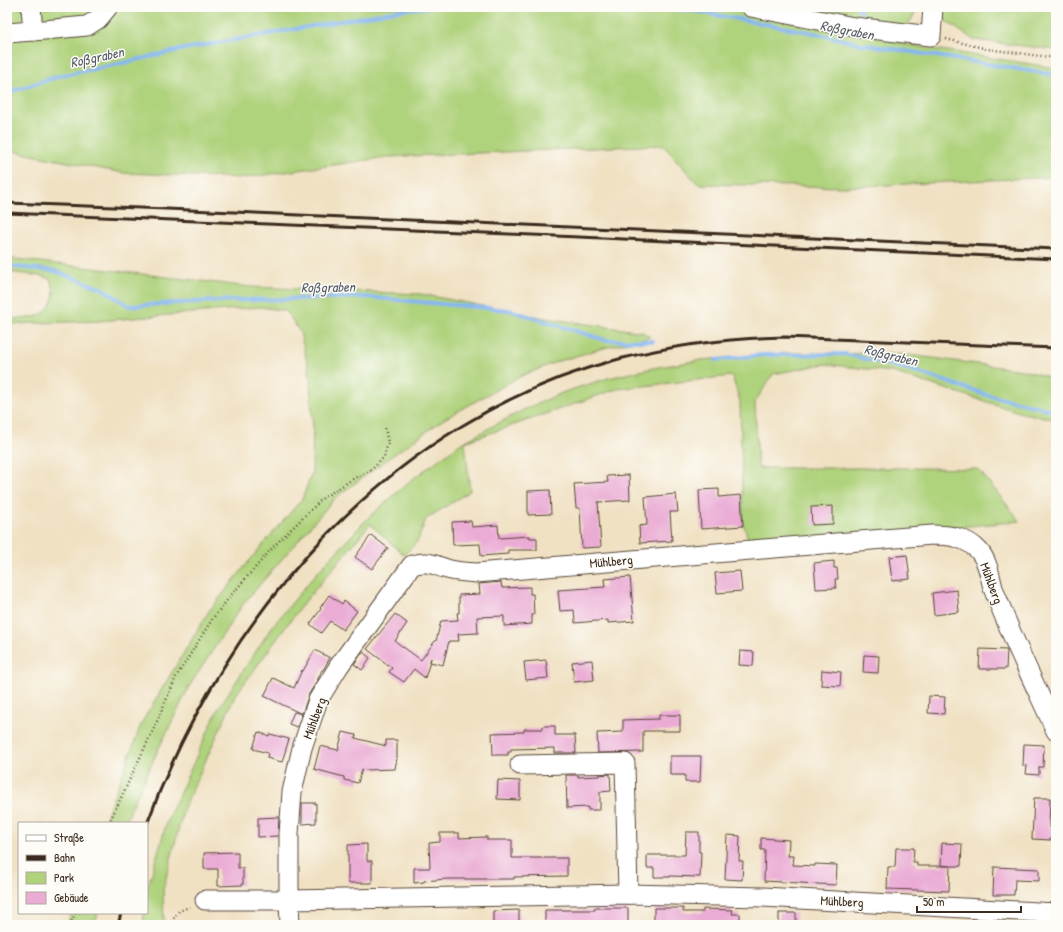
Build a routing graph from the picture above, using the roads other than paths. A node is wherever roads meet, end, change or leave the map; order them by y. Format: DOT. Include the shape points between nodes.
graph roads {
  1 [pos="31,7"];
  2 [pos="108,7"];
  3 [pos="751,7"];
  4 [pos="933,7"];
  5 [pos="33,31"];
  6 [pos="7,33"];
  7 [pos="1056,731"];
  8 [pos="520,765"];
  9 [pos="628,894"];
  10 [pos="205,900"];
  11 [pos="289,900"];
  12 [pos="1056,913"];
  13 [pos="290,925"];
  1 -- 5 [label="street"];
  2 -- 5 [label="street" via="98,19 87,26"];
  3 -- 4 [label="street" via="854,27 931,36"];
  5 -- 6 [label="street"];
  7 -- 11 [label="street, Mühlberg" via="1008,625 985,561 980,552 960,538 932,535 476,573 420,563 412,565 339,666 318,700 302,748 292,792"];
  8 -- 9 [label="street" via="625,763"];
  9 -- 11 [label="street, Mühlberg"];
  9 -- 12 [label="street, Mühlberg" via="763,897"];
  10 -- 11 [label="street, Mühlberg"];
  11 -- 13 [label="street, Mühlberg"];
}
